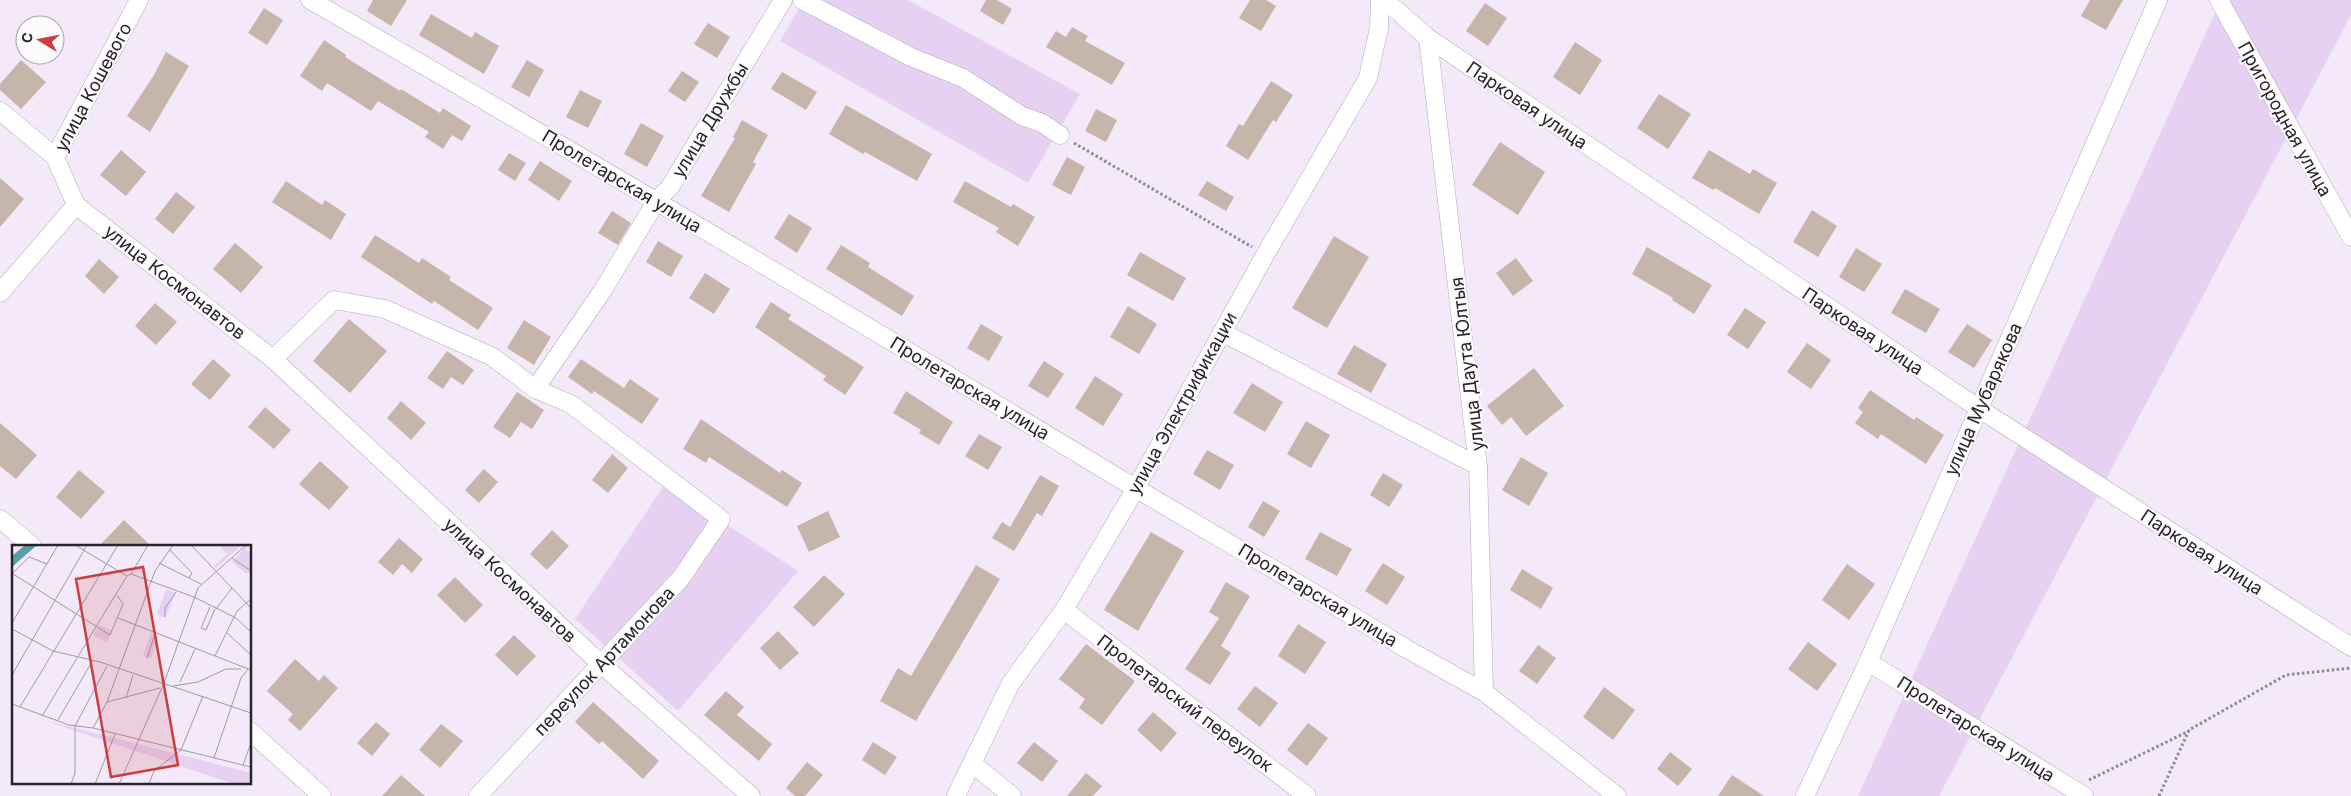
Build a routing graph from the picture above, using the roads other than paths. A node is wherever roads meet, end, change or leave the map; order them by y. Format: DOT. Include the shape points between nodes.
graph roads {
  1 [pos="139,0"];
  2 [pos="310,0"];
  3 [pos="783,0"];
  4 [pos="802,0"];
  5 [pos="1380,0"];
  6 [pos="1385,0"];
  7 [pos="2158,0"];
  8 [pos="2219,0"];
  9 [pos="1428,38"];
  10 [pos="0,111"];
  11 [pos="1060,135"];
  12 [pos="55,157"];
  13 [pos="657,200"];
  14 [pos="76,205"];
  15 [pos="2351,238"];
  16 [pos="0,293"];
  17 [pos="1222,332"];
  18 [pos="273,359"];
  19 [pos="535,389"];
  20 [pos="1978,408"];
  21 [pos="1478,466"];
  22 [pos="1136,488"];
  23 [pos="0,519"];
  24 [pos="31,545"];
  25 [pos="1064,610"];
  26 [pos="2351,647"];
  27 [pos="1868,662"];
  28 [pos="601,664"];
  29 [pos="1484,692"];
  30 [pos="251,732"];
  31 [pos="972,763"];
  32 [pos="2078,792"];
  33 [pos="322,796"];
  34 [pos="478,796"];
  35 [pos="751,796"];
  36 [pos="956,796"];
  37 [pos="1012,796"];
  38 [pos="1306,796"];
  39 [pos="1617,796"];
  40 [pos="1805,796"];
  1 -- 12 [label="street, улица Кошевого"];
  2 -- 13 [label="street, Пролетарская улица"];
  3 -- 13 [label="street, улица Дружбы" via="670,187"];
  4 -- 11 [label="street" via="911,57 963,78 1022,116 1042,123"];
  5 -- 17 [label="street, улица Электрификации" via="1379,28 1368,78"];
  6 -- 9 [label="street, Парковая улица"];
  7 -- 20 [label="street, улица Мубарякова"];
  8 -- 15 [label="street, Пригородная улица"];
  9 -- 20 [label="street, Парковая улица"];
  9 -- 21 [label="street, улица Даута Юлтыя"];
  10 -- 12 [label="street"];
  12 -- 14 [label="street, улица Кошевого"];
  13 -- 19 [label="street, улица Дружбы" via="602,290"];
  13 -- 22 [label="street, Пролетарская улица" via="718,240"];
  14 -- 16 [label="street"];
  14 -- 18 [label="street, улица Космонавтов"];
  17 -- 21 [label="street"];
  17 -- 22 [label="street, улица Электрификации"];
  18 -- 19 [label="street" via="334,300 385,309 493,357"];
  18 -- 28 [label="street, улица Космонавтов"];
  19 -- 28 [label="street, переулок Артамонова" via="571,404 721,519 681,578"];
  20 -- 26 [label="street, Парковая улица"];
  20 -- 27 [label="street, улица Мубарякова"];
  21 -- 29 [label="street, улица Даута Юлтыя"];
  22 -- 25 [label="street, улица Электрификации"];
  22 -- 29 [label="street, Пролетарская улица"];
  23 -- 24 [label="street"];
  25 -- 31 [label="street, улица Электрификации" via="1011,683"];
  25 -- 38 [label="street, Пролетарский переулок"];
  27 -- 32 [label="street, Пролетарская улица"];
  27 -- 40 [label="street, улица Мубарякова"];
  28 -- 34 [label="street, переулок Артамонова"];
  28 -- 35 [label="street, улица Космонавтов"];
  29 -- 39 [label="street, Пролетарская улица"];
  30 -- 33 [label="street"];
  31 -- 36 [label="street, улица Электрификации"];
  31 -- 37 [label="street"];
}
